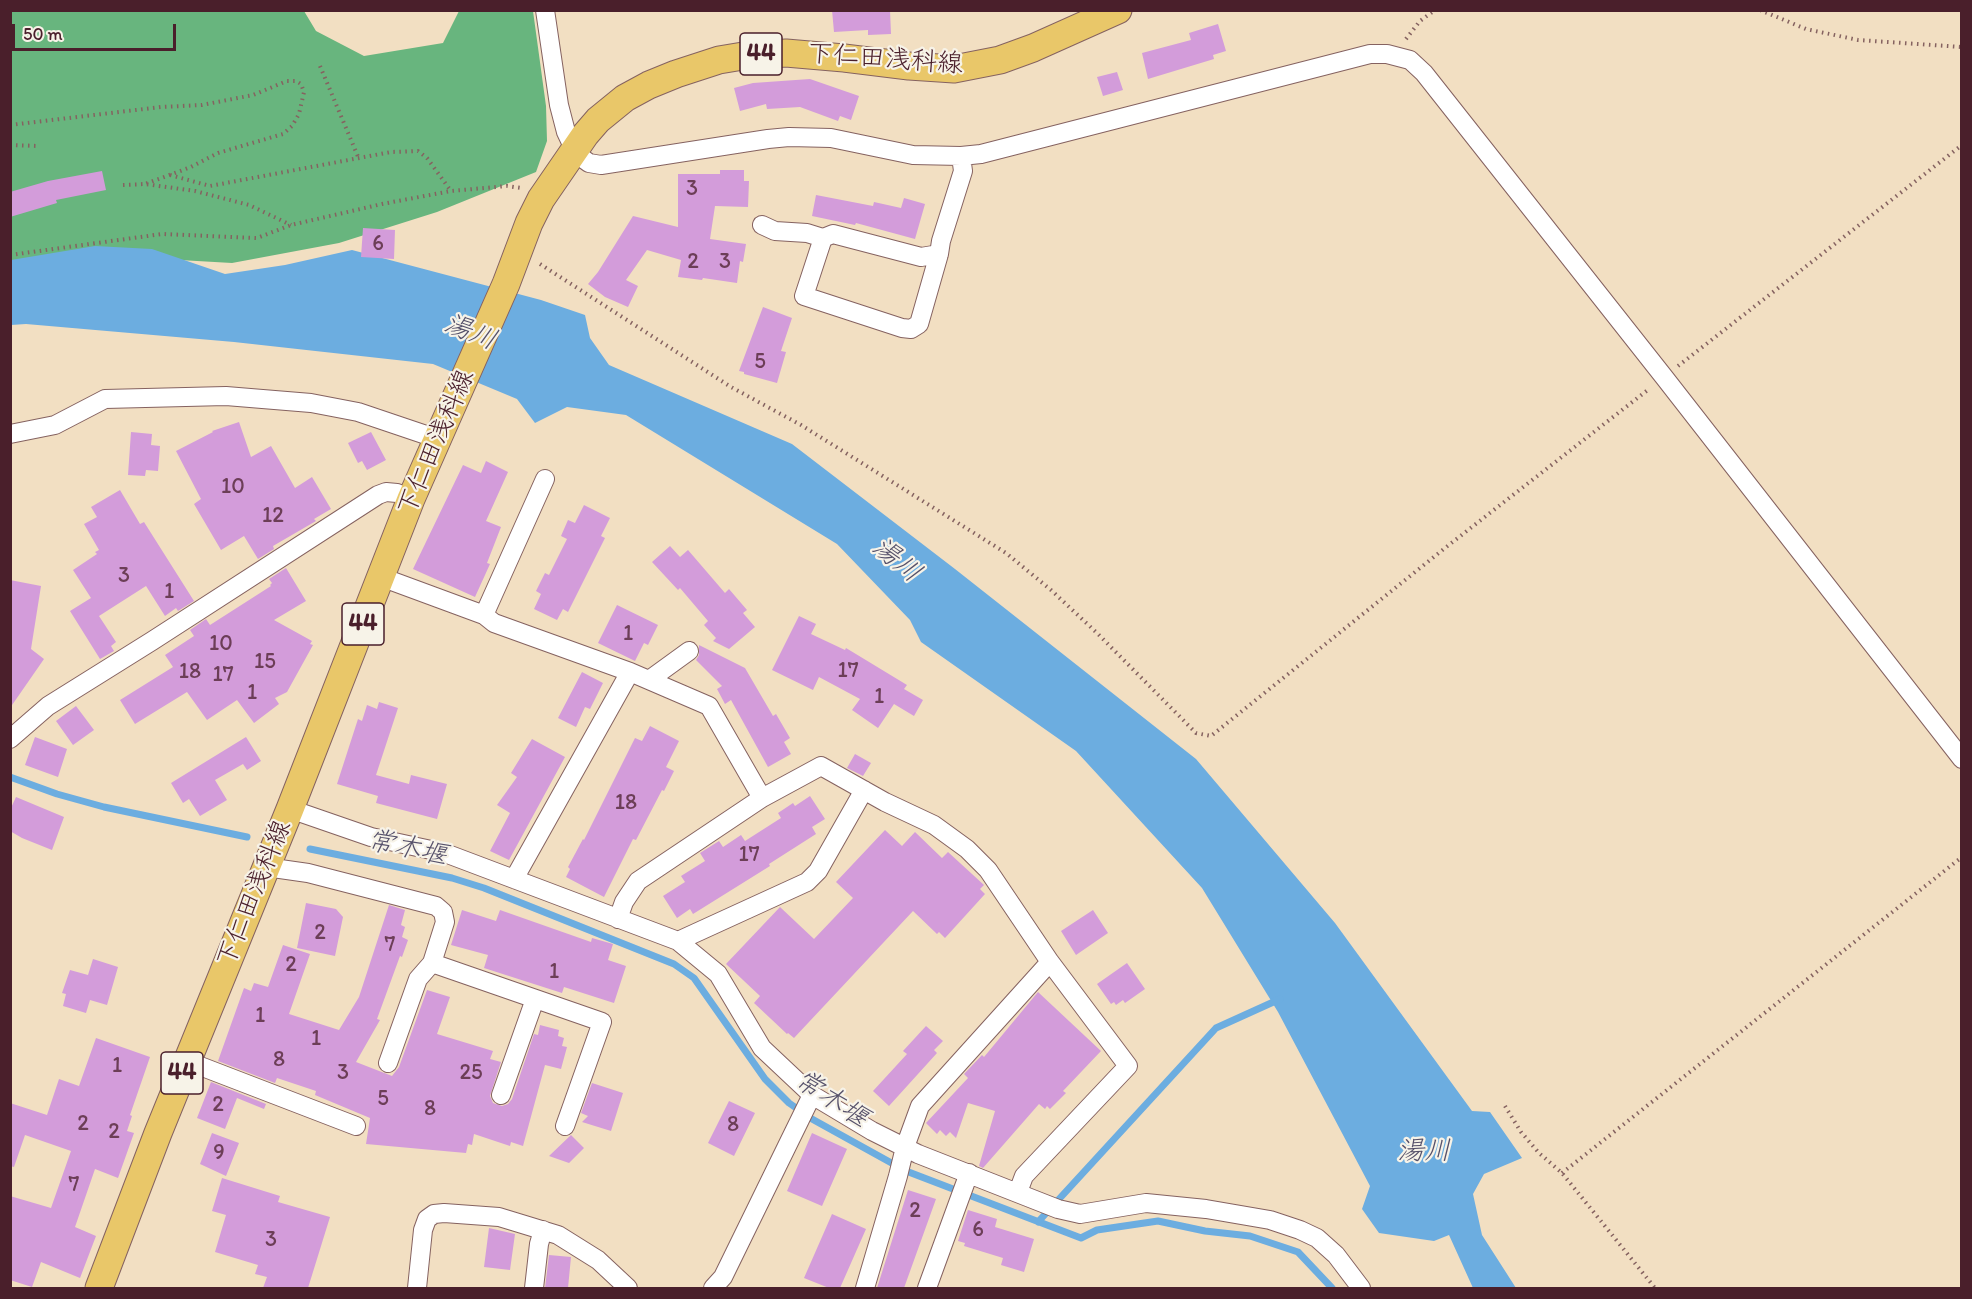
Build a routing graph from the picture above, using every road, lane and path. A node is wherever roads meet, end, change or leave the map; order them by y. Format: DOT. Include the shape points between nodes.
graph roads {
  1 [pos="545,10"];
  2 [pos="1118,10"];
  3 [pos="1435,10"];
  4 [pos="1760,10"];
  5 [pos="1962,47"];
  6 [pos="1400,56"];
  7 [pos="320,66"];
  8 [pos="10,125"];
  9 [pos="10,145"];
  10 [pos="1962,145"];
  11 [pos="39,146"];
  12 [pos="574,149"];
  13 [pos="962,156"];
  14 [pos="359,159"];
  15 [pos="170,176"];
  16 [pos="145,184"];
  17 [pos="123,185"];
  18 [pos="451,191"];
  19 [pos="541,199"];
  20 [pos="291,225"];
  21 [pos="762,225"];
  22 [pos="823,238"];
  23 [pos="518,252"];
  24 [pos="939,254"];
  25 [pos="10,255"];
  26 [pos="1664,377"];
  27 [pos="440,433"];
  28 [pos="10,434"];
  29 [pos="545,479"];
  30 [pos="411,499"];
  31 [pos="381,577"];
  32 [pos="484,615"];
  33 [pos="689,651"];
  34 [pos="630,672"];
  35 [pos="650,680"];
  36 [pos="10,739"];
  37 [pos="1962,759"];
  38 [pos="864,790"];
  39 [pos="762,798"];
  40 [pos="287,815"];
  41 [pos="1962,857"];
  42 [pos="268,863"];
  43 [pos="513,879"];
  44 [pos="618,920"];
  45 [pos="678,941"];
  46 [pos="1050,962"];
  47 [pos="432,963"];
  48 [pos="535,999"];
  49 [pos="187,1061"];
  50 [pos="388,1063"];
  51 [pos="501,1095"];
  52 [pos="810,1100"];
  53 [pos="1505,1106"];
  54 [pos="356,1126"];
  55 [pos="565,1126"];
  56 [pos="904,1152"];
  57 [pos="1562,1173"];
  58 [pos="965,1185"];
  59 [pos="1018,1192"];
  60 [pos="543,1230"];
  61 [pos="99,1288"];
  62 [pos="417,1288"];
  63 [pos="534,1288"];
  64 [pos="628,1288"];
  65 [pos="713,1288"];
  66 [pos="865,1288"];
  67 [pos="927,1288"];
  68 [pos="1361,1288"];
  69 [pos="1655,1288"];
  1 -- 12 [label="street" via="559,105"];
  2 -- 12 [label="main road, 下仁田浅科線 / 44" via="1022,52 954,69 786,53 719,60 676,74 625,98 598,120"];
  3 -- 6 [label="path" via="1408,34"];
  4 -- 5 [label="path" via="1806,29 1858,40"];
  6 -- 13 [label="street" via="1370,54"];
  6 -- 26 [label="street" via="1424,73"];
  7 -- 14 [label="path"];
  8 -- 15 [label="path" via="202,105 254,95 287,81 301,84 304,92 299,114 283,134 218,153"];
  9 -- 11 [label="path"];
  10 -- 26 [label="path"];
  12 -- 13 [label="street" via="589,163 602,165 768,139 813,137 913,155"];
  12 -- 19 [label="main road, 下仁田浅科線 / 44"];
  13 -- 24 [label="street" via="963,171"];
  14 -- 15 [label="path" via="210,186"];
  14 -- 18 [label="path" via="418,151"];
  15 -- 16 [label="path"];
  16 -- 17 [label="path"];
  16 -- 20 [label="path" via="195,191 249,205"];
  18 -- 19 [label="path" via="507,186"];
  18 -- 20 [label="path"];
  19 -- 23 [label="main road, 下仁田浅科線 / 44"];
  20 -- 25 [label="path" via="257,238 162,234"];
  21 -- 22 [label="street" via="775,231"];
  22 -- 24 [label="street" via="833,234 921,257"];
  22 -- 24 [label="street" via="804,296 902,328 911,329 919,324"];
  23 -- 26 [label="path" via="554,271 731,387 801,425 1006,553 1089,626 1196,733 1211,736"];
  23 -- 27 [label="main road, 下仁田浅科線 / 44"];
  26 -- 37 [label="street"];
  27 -- 28 [label="street" via="311,403 226,396 105,399 55,424"];
  27 -- 30 [label="main road, 下仁田浅科線 / 44"];
  29 -- 32 [label="street"];
  30 -- 31 [label="main road, 下仁田浅科線 / 44"];
  30 -- 36 [label="street" via="396,493 378,495 48,706"];
  31 -- 32 [label="street"];
  31 -- 40 [label="main road, 下仁田浅科線 / 44"];
  32 -- 34 [label="street" via="494,623"];
  33 -- 35 [label="street"];
  34 -- 35 [label="street"];
  34 -- 43 [label="street"];
  35 -- 39 [label="street" via="709,706"];
  38 -- 39 [label="street" via="821,766"];
  38 -- 45 [label="street" via="818,871 807,882"];
  38 -- 46 [label="street" via="934,825 967,849 988,870"];
  39 -- 44 [label="street" via="638,881"];
  40 -- 42 [label="main road, 下仁田浅科線 / 44"];
  40 -- 43 [label="street" via="445,853"];
  41 -- 57 [label="path"];
  42 -- 47 [label="street" via="436,906 443,912 445,922"];
  42 -- 49 [label="main road, 下仁田浅科線 / 44"];
  43 -- 44 [label="street"];
  44 -- 45 [label="street"];
  45 -- 52 [label="street" via="718,974 762,1048"];
  46 -- 56 [label="street" via="926,1098"];
  46 -- 59 [label="street" via="1128,1066 1024,1176"];
  47 -- 48 [label="street"];
  47 -- 50 [label="street" via="418,979"];
  48 -- 51 [label="street"];
  48 -- 55 [label="street" via="602,1022"];
  49 -- 54 [label="street"];
  49 -- 61 [label="main road, 下仁田浅科線 / 44"];
  52 -- 56 [label="street"];
  52 -- 65 [label="street" via="723,1277"];
  53 -- 57 [label="path" via="1521,1132"];
  56 -- 58 [label="street" via="918,1154"];
  56 -- 66 [label="street"];
  57 -- 69 [label="path"];
  58 -- 59 [label="street"];
  58 -- 67 [label="street"];
  59 -- 68 [label="street" via="1080,1214 1146,1203 1270,1220 1317,1238 1336,1255"];
  60 -- 62 [label="street" via="480,1214 434,1214 423,1230"];
  60 -- 63 [label="street"];
  60 -- 64 [label="street" via="579,1247"];
}
